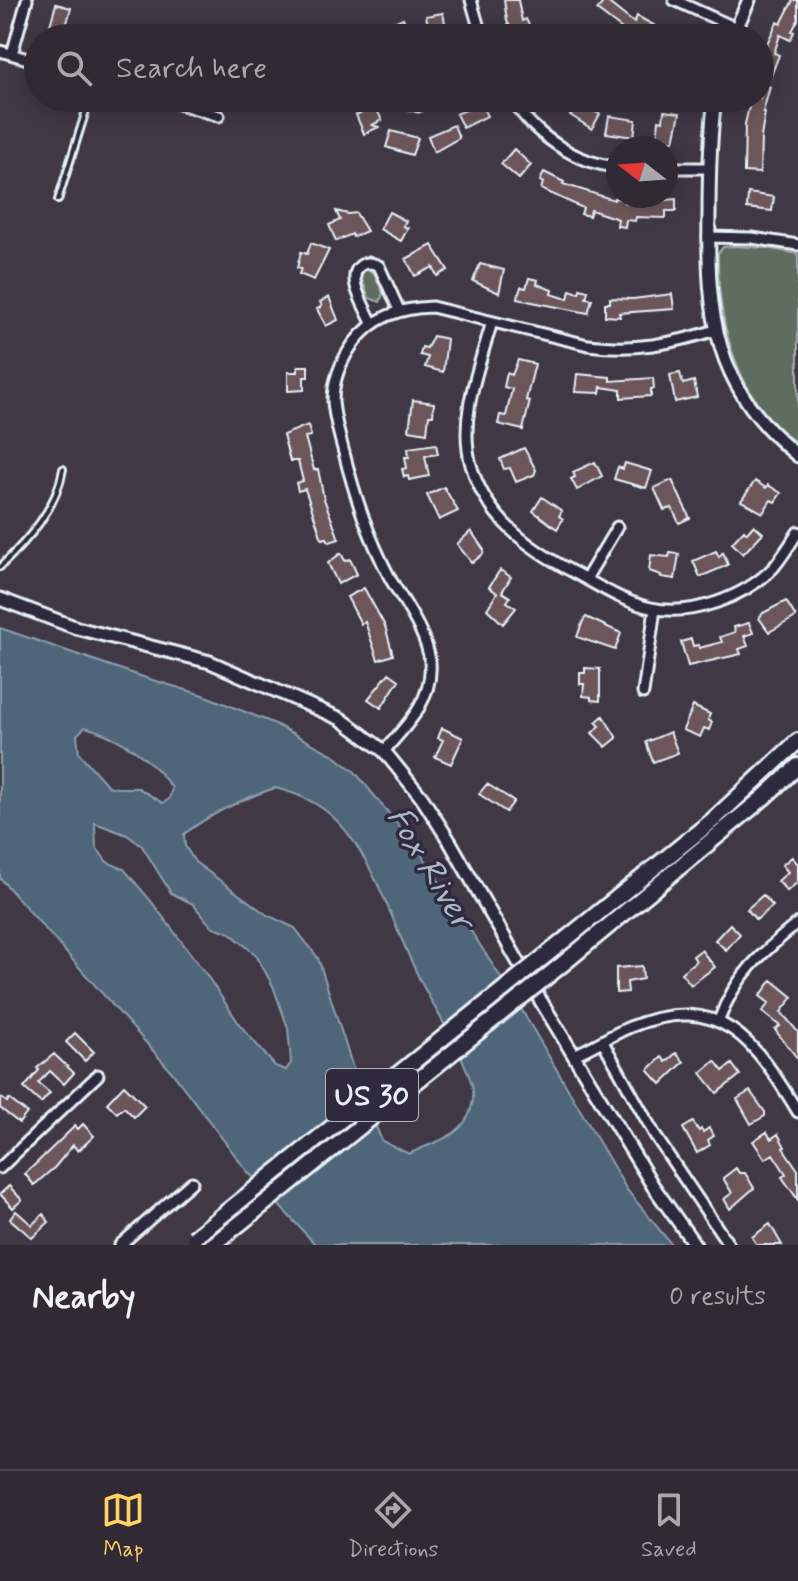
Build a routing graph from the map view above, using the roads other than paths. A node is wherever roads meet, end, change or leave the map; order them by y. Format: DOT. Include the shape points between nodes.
graph roads {
  1 [pos="27,0"];
  2 [pos="471,0"];
  3 [pos="674,0"];
  4 [pos="749,0"];
  5 [pos="478,24"];
  6 [pos="718,24"];
  7 [pos="738,24"];
  8 [pos="0,51"];
  9 [pos="12,54"];
  10 [pos="24,58"];
  11 [pos="86,112"];
  12 [pos="206,112"];
  13 [pos="523,112"];
  14 [pos="714,112"];
  15 [pos="219,116"];
  16 [pos="606,163"];
  17 [pos="678,168"];
  18 [pos="709,168"];
  19 [pos="58,200"];
  20 [pos="708,237"];
  21 [pos="798,245"];
  22 [pos="399,310"];
  23 [pos="492,322"];
  24 [pos="372,323"];
  25 [pos="716,330"];
  26 [pos="798,456"];
  27 [pos="63,469"];
  28 [pos="617,527"];
  29 [pos="798,532"];
  30 [pos="0,567"];
  31 [pos="586,579"];
  32 [pos="0,599"];
  33 [pos="655,609"];
  34 [pos="643,693"];
  35 [pos="798,741"];
  36 [pos="384,751"];
  37 [pos="798,766"];
  38 [pos="798,923"];
  39 [pos="719,1020"];
  40 [pos="603,1042"];
  41 [pos="574,1055"];
  42 [pos="98,1075"];
  43 [pos="798,1112"];
  44 [pos="0,1168"];
  45 [pos="192,1182"];
  46 [pos="190,1242"];
  47 [pos="120,1245"];
  48 [pos="213,1245"];
  49 [pos="695,1245"];
  50 [pos="729,1245"];
  1 -- 9 [label="street"];
  2 -- 5 [label="street"];
  3 -- 6 [label="street"];
  4 -- 7 [label="street"];
  8 -- 9 [label="street"];
  9 -- 10 [label="street"];
  11 -- 19 [label="lane"];
  12 -- 15 [label="street"];
  13 -- 16 [label="street" via="543,135 574,154"];
  14 -- 18 [label="street"];
  17 -- 18 [label="street"];
  18 -- 20 [label="street"];
  20 -- 21 [label="street"];
  20 -- 25 [label="street"];
  22 -- 23 [label="street" via="432,307"];
  22 -- 24 [label="street"];
  22 -- 24 [label="street" via="379,266 363,264 355,281"];
  23 -- 25 [label="street" via="613,348 646,348"];
  23 -- 31 [label="street" via="467,431 477,481 497,515 522,542"];
  24 -- 36 [label="street" via="343,361 335,388 336,420 362,519 430,659 424,700"];
  25 -- 26 [label="street" via="746,402"];
  27 -- 30 [label="lane" via="37,527"];
  28 -- 31 [label="street"];
  29 -- 33 [label="street" via="773,567 738,593 695,608"];
  31 -- 33 [label="street"];
  32 -- 36 [label="street" via="77,628 210,662 341,719"];
  33 -- 34 [label="street"];
  35 -- 46 [label="main road, US 30, bridge" via="713,820"];
  36 -- 41 [label="street" via="450,842"];
  37 -- 48 [label="main road, US 30, bridge" via="565,962"];
  38 -- 39 [label="street" via="746,969"];
  39 -- 40 [label="street" via="649,1020"];
  39 -- 43 [label="street" via="772,1069"];
  40 -- 41 [label="street"];
  40 -- 50 [label="street" via="656,1137"];
  41 -- 49 [label="street"];
  42 -- 44 [label="street"];
  45 -- 47 [label="street"];
}
